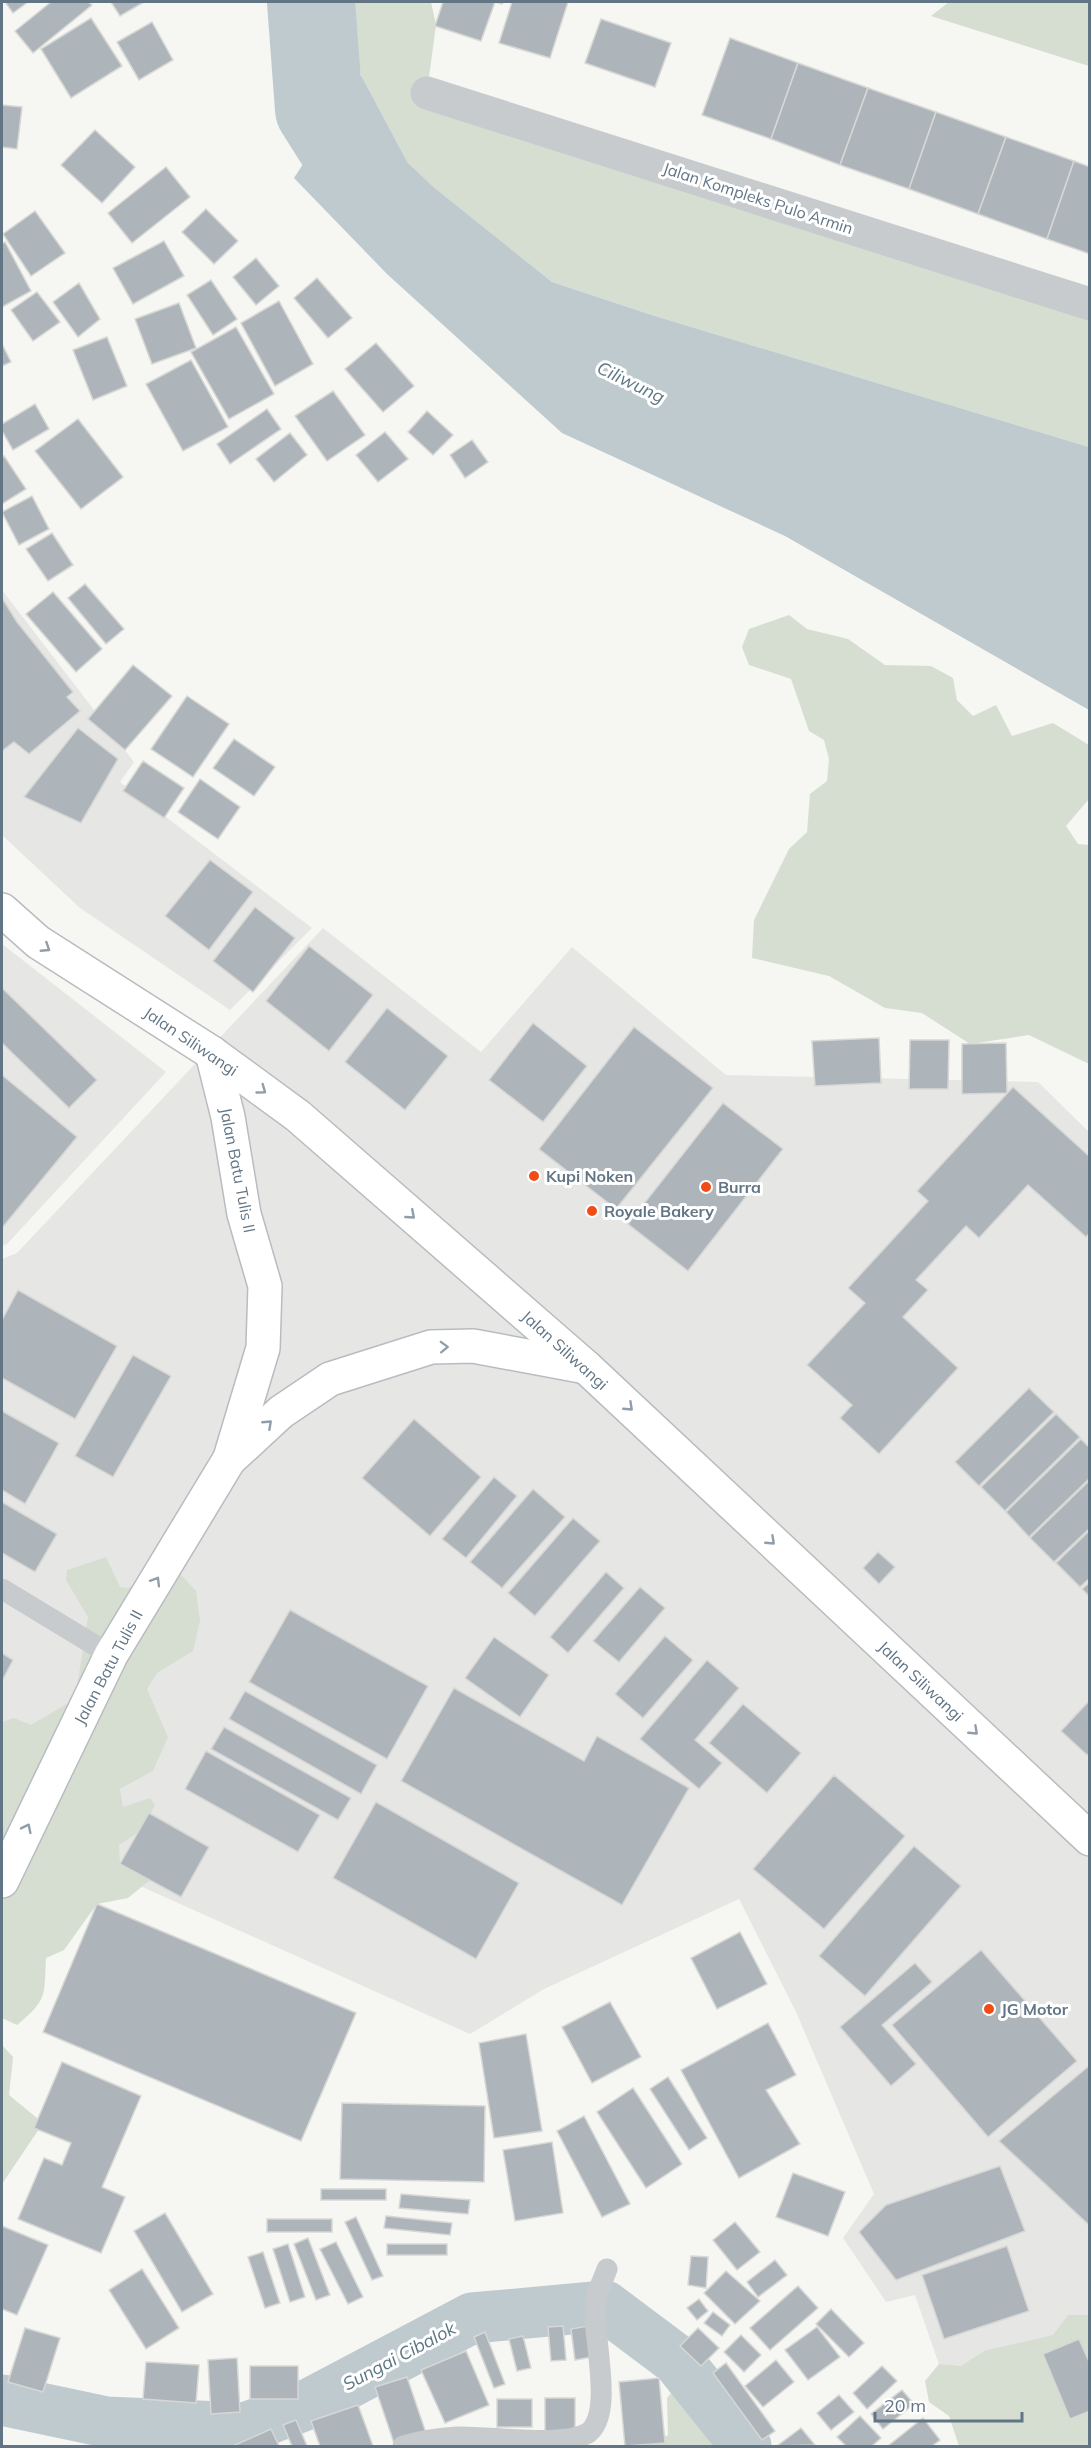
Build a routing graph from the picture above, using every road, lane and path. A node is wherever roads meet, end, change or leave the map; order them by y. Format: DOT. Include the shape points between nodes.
graph roads {
  1 [pos="427,93"];
  2 [pos="1089,304"];
  3 [pos="2,910"];
  4 [pos="212,1053"];
  5 [pos="586,1367"];
  6 [pos="229,1460"];
  7 [pos="2,1589"];
  8 [pos="111,1655"];
  9 [pos="1089,1839"];
  10 [pos="2,1881"];
  11 [pos="607,2269"];
  12 [pos="403,2446"];
  1 -- 2 [label="street, Jalan Kompleks Pulo Armin"];
  3 -- 4 [label="main road, Jalan Siliwangi, one-way" via="38,942"];
  4 -- 5 [label="main road, Jalan Siliwangi, one-way" via="298,1116"];
  4 -- 6 [label="main road, Jalan Batu Tulis II" via="228,1117 244,1214 265,1286 263,1348"];
  6 -- 5 [label="main road, Jalan Batu Tulis II, one-way" via="281,1412 330,1379 431,1347 473,1346"];
  5 -- 9 [label="main road, Jalan Siliwangi, one-way"];
  8 -- 6 [label="main road, Jalan Batu Tulis II, one-way"];
  7 -- 8 [label="lane"];
  10 -- 8 [label="main road, Jalan Batu Tulis II, one-way"];
  11 -- 12 [label="lane" via="596,2299 601,2404 594,2427 587,2434 534,2443 458,2437"];
}
